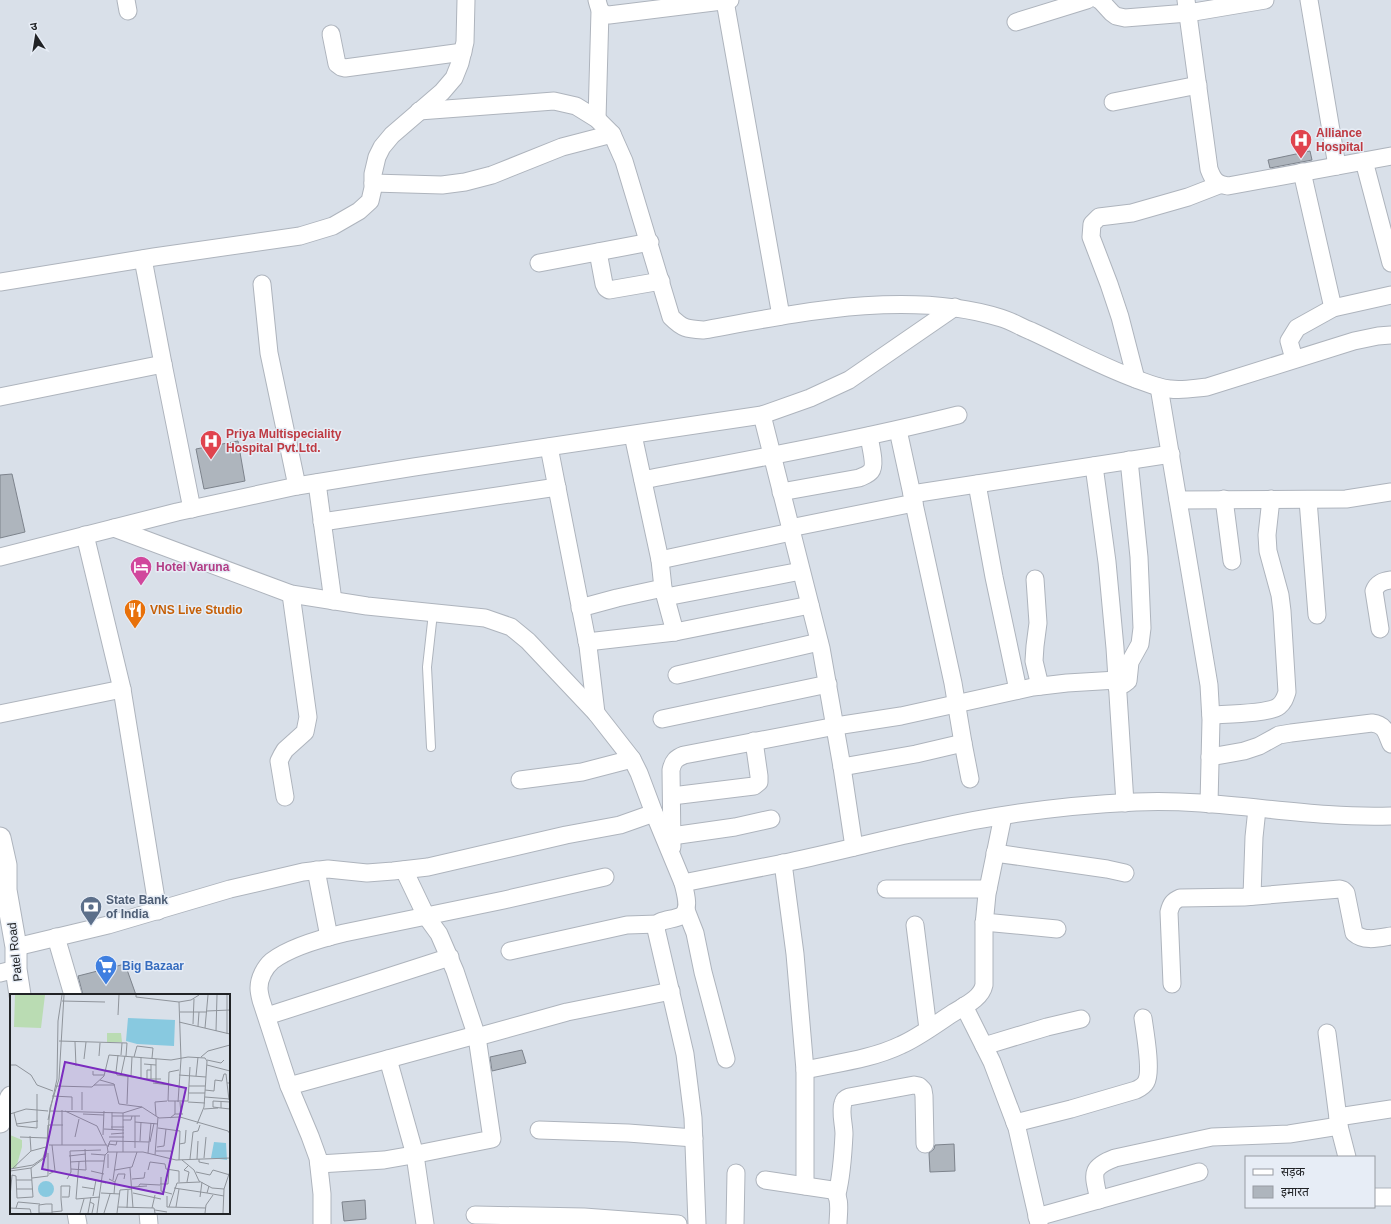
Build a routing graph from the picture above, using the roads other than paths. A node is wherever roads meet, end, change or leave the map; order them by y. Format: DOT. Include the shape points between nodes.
graph roads {
  1 [pos="466,0"];
  2 [pos="728,0"];
  3 [pos="1087,0"];
  4 [pos="1099,0"];
  5 [pos="1265,0"];
  6 [pos="1309,0"];
  7 [pos="599,5"];
  8 [pos="649,5"];
  9 [pos="1056,5"];
  10 [pos="1187,6"];
  11 [pos="1016,22"];
  12 [pos="331,34"];
  13 [pos="463,52"];
  14 [pos="1198,86"];
  15 [pos="1113,102"];
  16 [pos="419,111"];
  17 [pos="597,119"];
  18 [pos="612,134"];
  19 [pos="1391,156"];
  20 [pos="1364,161"];
  21 [pos="1337,166"];
  22 [pos="1302,172"];
  23 [pos="373,183"];
  24 [pos="1219,184"];
  25 [pos="650,242"];
  26 [pos="598,252"];
  27 [pos="143,259"];
  28 [pos="539,262"];
  29 [pos="1391,263"];
  30 [pos="661,281"];
  31 [pos="0,282"];
  32 [pos="262,284"];
  33 [pos="1391,295"];
  34 [pos="955,307"];
  35 [pos="1333,308"];
  36 [pos="781,316"];
  37 [pos="1391,335"];
  38 [pos="1294,359"];
  39 [pos="163,364"];
  40 [pos="1136,379"];
  41 [pos="1159,387"];
  42 [pos="0,397"];
  43 [pos="762,415"];
  44 [pos="958,415"];
  45 [pos="898,430"];
  46 [pos="633,435"];
  47 [pos="869,436"];
  48 [pos="549,447"];
  49 [pos="1171,454"];
  50 [pos="772,456"];
  51 [pos="1129,460"];
  52 [pos="1094,466"];
  53 [pos="643,480"];
  54 [pos="317,483"];
  55 [pos="977,484"];
  56 [pos="297,486"];
  57 [pos="557,487"];
  58 [pos="781,492"];
  59 [pos="1391,492"];
  60 [pos="913,498"];
  61 [pos="1270,499"];
  62 [pos="1178,500"];
  63 [pos="1224,500"];
  64 [pos="1308,500"];
  65 [pos="192,509"];
  66 [pos="322,522"];
  67 [pos="114,528"];
  68 [pos="791,530"];
  69 [pos="85,535"];
  70 [pos="0,557"];
  71 [pos="660,560"];
  72 [pos="1232,561"];
  73 [pos="801,571"];
  74 [pos="1035,579"];
  75 [pos="1391,580"];
  76 [pos="664,592"];
  77 [pos="291,594"];
  78 [pos="333,601"];
  79 [pos="810,605"];
  80 [pos="580,608"];
  81 [pos="433,613"];
  82 [pos="1317,615"];
  83 [pos="1380,629"];
  84 [pos="675,632"];
  85 [pos="587,642"];
  86 [pos="819,642"];
  87 [pos="677,675"];
  88 [pos="1117,683"];
  89 [pos="828,684"];
  90 [pos="1040,686"];
  91 [pos="122,689"];
  92 [pos="1018,690"];
  93 [pos="957,703"];
  94 [pos="596,713"];
  95 [pos="0,714"];
  96 [pos="1211,715"];
  97 [pos="662,719"];
  98 [pos="836,726"];
  99 [pos="754,741"];
  100 [pos="963,744"];
  101 [pos="1391,744"];
  102 [pos="431,746"];
  103 [pos="1210,756"];
  104 [pos="632,759"];
  105 [pos="842,767"];
  106 [pos="970,779"];
  107 [pos="520,780"];
  108 [pos="672,796"];
  109 [pos="285,797"];
  110 [pos="1124,803"];
  111 [pos="1209,804"];
  112 [pos="1257,809"];
  113 [pos="654,813"];
  114 [pos="1003,816"];
  115 [pos="1391,816"];
  116 [pos="771,819"];
  117 [pos="672,836"];
  118 [pos="0,838"];
  119 [pos="854,846"];
  120 [pos="995,853"];
  121 [pos="672,855"];
  122 [pos="783,863"];
  123 [pos="316,870"];
  124 [pos="404,870"];
  125 [pos="1125,873"];
  126 [pos="605,877"];
  127 [pos="683,883"];
  128 [pos="886,889"];
  129 [pos="988,889"];
  130 [pos="1252,896"];
  131 [pos="686,910"];
  132 [pos="158,911"];
  133 [pos="426,916"];
  134 [pos="984,922"];
  135 [pos="658,924"];
  136 [pos="915,925"];
  137 [pos="1057,929"];
  138 [pos="1391,936"];
  139 [pos="56,937"];
  140 [pos="329,937"];
  141 [pos="16,947"];
  142 [pos="510,951"];
  143 [pos="450,957"];
  144 [pos="8,971"];
  145 [pos="1172,984"];
  146 [pos="671,992"];
  147 [pos="20,994"];
  148 [pos="73,994"];
  149 [pos="964,1006"];
  150 [pos="267,1016"];
  151 [pos="1143,1018"];
  152 [pos="1081,1019"];
  153 [pos="928,1029"];
  154 [pos="1327,1033"];
  155 [pos="476,1036"];
  156 [pos="984,1046"];
  157 [pos="726,1059"];
  158 [pos="388,1060"];
  159 [pos="805,1070"];
  160 [pos="289,1086"];
  161 [pos="10,1099"];
  162 [pos="1391,1109"];
  163 [pos="1339,1121"];
  164 [pos="0,1122"];
  165 [pos="1015,1122"];
  166 [pos="539,1130"];
  167 [pos="694,1138"];
  168 [pos="925,1144"];
  169 [pos="415,1155"];
  170 [pos="1347,1156"];
  171 [pos="319,1164"];
  172 [pos="1199,1172"];
  173 [pos="736,1173"];
  174 [pos="765,1180"];
  175 [pos="805,1186"];
  176 [pos="837,1194"];
  177 [pos="1375,1197"];
  178 [pos="1391,1197"];
  179 [pos="1099,1200"];
  180 [pos="76,1214"];
  181 [pos="148,1214"];
  182 [pos="475,1215"];
  183 [pos="1038,1220"];
  184 [pos="621,1222"];
  185 [pos="78,1224"];
  186 [pos="149,1224"];
  187 [pos="322,1224"];
  188 [pos="425,1224"];
  189 [pos="678,1224"];
  190 [pos="697,1224"];
  191 [pos="735,1224"];
  192 [pos="838,1224"];
  1 -- 13 [label="street"];
  2 -- 8 [label="street"];
  2 -- 36 [label="street"];
  3 -- 9 [label="street"];
  4 -- 10 [label="street" via="1116,16 1125,18"];
  5 -- 10 [label="street"];
  6 -- 21 [label="street"];
  7 -- 8 [label="street" via="603,14 609,15"];
  7 -- 17 [label="street"];
  9 -- 11 [label="street"];
  10 -- 14 [label="street"];
  12 -- 13 [label="street" via="337,64 345,68"];
  13 -- 16 [label="street" via="454,78"];
  14 -- 15 [label="street"];
  14 -- 24 [label="street" via="1209,169 1212,178"];
  16 -- 17 [label="street" via="554,101 576,106"];
  16 -- 23 [label="street" via="382,147 377,157"];
  17 -- 18 [label="street"];
  18 -- 23 [label="street" via="562,147 492,175 465,182 442,185"];
  18 -- 25 [label="street" via="624,161"];
  19 -- 20 [label="street"];
  20 -- 21 [label="street"];
  20 -- 29 [label="street"];
  21 -- 22 [label="street"];
  22 -- 24 [label="street" via="1228,186"];
  22 -- 35 [label="street"];
  23 -- 27 [label="street" via="370,201 360,211 333,226 300,236"];
  24 -- 40 [label="street" via="1188,197 1132,213 1099,217 1092,224 1092,237 1120,317"];
  25 -- 26 [label="street"];
  25 -- 30 [label="street"];
  26 -- 28 [label="street"];
  26 -- 30 [label="street" via="604,284 609,290"];
  27 -- 31 [label="street"];
  27 -- 39 [label="street"];
  30 -- 36 [label="street" via="671,317 680,326 704,330"];
  32 -- 56 [label="street" via="269,353"];
  33 -- 35 [label="street"];
  34 -- 36 [label="street" via="886,305"];
  34 -- 40 [label="street" via="1002,318"];
  34 -- 43 [label="street" via="849,380 810,398"];
  35 -- 38 [label="street" via="1298,328 1289,341"];
  37 -- 38 [label="street" via="1354,341"];
  38 -- 41 [label="street" via="1207,386 1183,390"];
  39 -- 42 [label="street"];
  39 -- 65 [label="street"];
  40 -- 41 [label="street"];
  41 -- 49 [label="street"];
  43 -- 46 [label="street"];
  43 -- 50 [label="street"];
  44 -- 45 [label="street"];
  45 -- 47 [label="street"];
  45 -- 60 [label="street"];
  46 -- 48 [label="street"];
  46 -- 53 [label="street"];
  47 -- 50 [label="street"];
  47 -- 58 [label="street" via="873,463 872,470 867,474 859,478"];
  48 -- 54 [label="street"];
  48 -- 57 [label="street"];
  49 -- 51 [label="street"];
  49 -- 62 [label="street"];
  50 -- 53 [label="street"];
  50 -- 58 [label="street"];
  51 -- 52 [label="street"];
  51 -- 88 [label="street" via="1139,557 1142,637 1130,662 1129,679 1126,683"];
  52 -- 55 [label="street"];
  52 -- 88 [label="street" via="1107,562"];
  53 -- 71 [label="street"];
  54 -- 56 [label="street"];
  54 -- 66 [label="street"];
  55 -- 60 [label="street"];
  55 -- 92 [label="street"];
  56 -- 65 [label="street"];
  57 -- 66 [label="street"];
  57 -- 80 [label="street"];
  58 -- 68 [label="street"];
  59 -- 64 [label="street" via="1346,499"];
  60 -- 68 [label="street"];
  60 -- 93 [label="street"];
  61 -- 63 [label="street"];
  61 -- 64 [label="street"];
  61 -- 96 [label="street" via="1268,551 1280,594 1287,692 1284,701 1278,707"];
  62 -- 63 [label="street"];
  62 -- 96 [label="street" via="1209,685"];
  63 -- 72 [label="street"];
  64 -- 82 [label="street"];
  65 -- 67 [label="street"];
  66 -- 78 [label="street"];
  67 -- 69 [label="street"];
  67 -- 77 [label="street"];
  68 -- 71 [label="street"];
  68 -- 73 [label="street"];
  69 -- 70 [label="street"];
  69 -- 91 [label="street"];
  71 -- 76 [label="street"];
  73 -- 76 [label="street"];
  73 -- 79 [label="street"];
  74 -- 90 [label="street" via="1038,623 1034,661"];
  75 -- 83 [label="street" via="1380,582 1374,591"];
  76 -- 80 [label="street" via="617,598"];
  76 -- 84 [label="street"];
  77 -- 78 [label="street"];
  77 -- 109 [label="street" via="308,717 305,732 285,750 279,762"];
  78 -- 81 [label="street"];
  79 -- 84 [label="street"];
  79 -- 86 [label="street"];
  80 -- 85 [label="street"];
  81 -- 94 [label="street" via="485,618 511,627 528,641"];
  81 -- 102 [label="lane" via="427,667"];
  84 -- 85 [label="street"];
  85 -- 94 [label="street"];
  86 -- 87 [label="street"];
  86 -- 89 [label="street"];
  88 -- 90 [label="street"];
  88 -- 110 [label="street"];
  89 -- 97 [label="street"];
  89 -- 98 [label="street"];
  90 -- 92 [label="street"];
  91 -- 95 [label="street"];
  91 -- 132 [label="street"];
  92 -- 93 [label="street"];
  93 -- 98 [label="street" via="901,716"];
  93 -- 100 [label="street"];
  94 -- 104 [label="street"];
  96 -- 103 [label="street"];
  98 -- 99 [label="street"];
  98 -- 105 [label="street"];
  99 -- 108 [label="street" via="677,758 672,770"];
  99 -- 108 [label="street" via="760,776 757,784"];
  100 -- 105 [label="street"];
  100 -- 106 [label="street"];
  101 -- 103 [label="street" via="1382,726 1372,723 1280,735 1244,751"];
  103 -- 111 [label="street"];
  104 -- 107 [label="street" via="582,772"];
  104 -- 113 [label="street"];
  105 -- 119 [label="street"];
  108 -- 117 [label="street"];
  110 -- 111 [label="street"];
  110 -- 114 [label="street"];
  111 -- 112 [label="street"];
  112 -- 115 [label="street" via="1342,817"];
  112 -- 130 [label="street"];
  113 -- 121 [label="street"];
  113 -- 124 [label="street" via="620,825"];
  114 -- 119 [label="street"];
  114 -- 120 [label="street"];
  116 -- 117 [label="street"];
  117 -- 121 [label="street"];
  118 -- 141 [label="street, Patel Road" via="6,865 6,890"];
  119 -- 122 [label="street"];
  120 -- 125 [label="street"];
  120 -- 129 [label="street"];
  121 -- 127 [label="street"];
  122 -- 127 [label="street"];
  122 -- 159 [label="street" via="795,954"];
  123 -- 124 [label="street"];
  123 -- 132 [label="street" via="230,889"];
  123 -- 140 [label="street"];
  124 -- 133 [label="street"];
  126 -- 133 [label="street"];
  127 -- 131 [label="street"];
  128 -- 129 [label="street"];
  129 -- 134 [label="street"];
  130 -- 138 [label="street" via="1340,889 1346,893 1352,927 1357,936 1370,939"];
  130 -- 145 [label="street" via="1180,898 1170,905"];
  131 -- 135 [label="street" via="682,915"];
  131 -- 157 [label="street" via="695,932"];
  132 -- 139 [label="street"];
  133 -- 140 [label="street"];
  133 -- 143 [label="street" via="439,934"];
  134 -- 137 [label="street"];
  134 -- 149 [label="street" via="983,991"];
  135 -- 142 [label="street" via="627,925"];
  135 -- 146 [label="street" via="656,930"];
  136 -- 153 [label="street"];
  139 -- 141 [label="street"];
  139 -- 148 [label="street"];
  140 -- 150 [label="street" via="283,955 266,968 259,988"];
  141 -- 144 [label="street, Patel Road"];
  143 -- 150 [label="street"];
  143 -- 155 [label="street"];
  144 -- 147 [label="street, Patel Road"];
  146 -- 155 [label="street" via="567,1012"];
  146 -- 167 [label="street" via="685,1054"];
  149 -- 153 [label="street"];
  149 -- 156 [label="street"];
  150 -- 160 [label="street"];
  151 -- 165 [label="street" via="1149,1067 1148,1078 1142,1087 1110,1098"];
  152 -- 156 [label="street"];
  153 -- 159 [label="street" via="900,1046 870,1056"];
  154 -- 163 [label="street"];
  155 -- 158 [label="street"];
  155 -- 169 [label="street" via="492,1139"];
  156 -- 165 [label="street"];
  158 -- 160 [label="street"];
  158 -- 169 [label="street"];
  159 -- 175 [label="street"];
  160 -- 171 [label="street"];
  161 -- 164 [label="street"];
  162 -- 163 [label="street"];
  163 -- 170 [label="street"];
  163 -- 179 [label="street" via="1289,1134 1212,1137 1115,1158 1102,1163 1096,1172"];
  165 -- 183 [label="street"];
  166 -- 167 [label="street"];
  167 -- 190 [label="street"];
  168 -- 176 [label="street" via="924,1096 919,1086 845,1099 842,1107 844,1133 841,1176"];
  169 -- 171 [label="street" via="384,1160"];
  169 -- 188 [label="street"];
  171 -- 187 [label="street"];
  172 -- 179 [label="street"];
  173 -- 191 [label="street"];
  174 -- 175 [label="street"];
  175 -- 176 [label="street" via="832,1190"];
  176 -- 192 [label="street"];
  177 -- 178 [label="street"];
  179 -- 183 [label="street"];
  180 -- 185 [label="street"];
  181 -- 186 [label="street"];
  182 -- 184 [label="street" via="584,1217"];
  184 -- 189 [label="street"];
}
